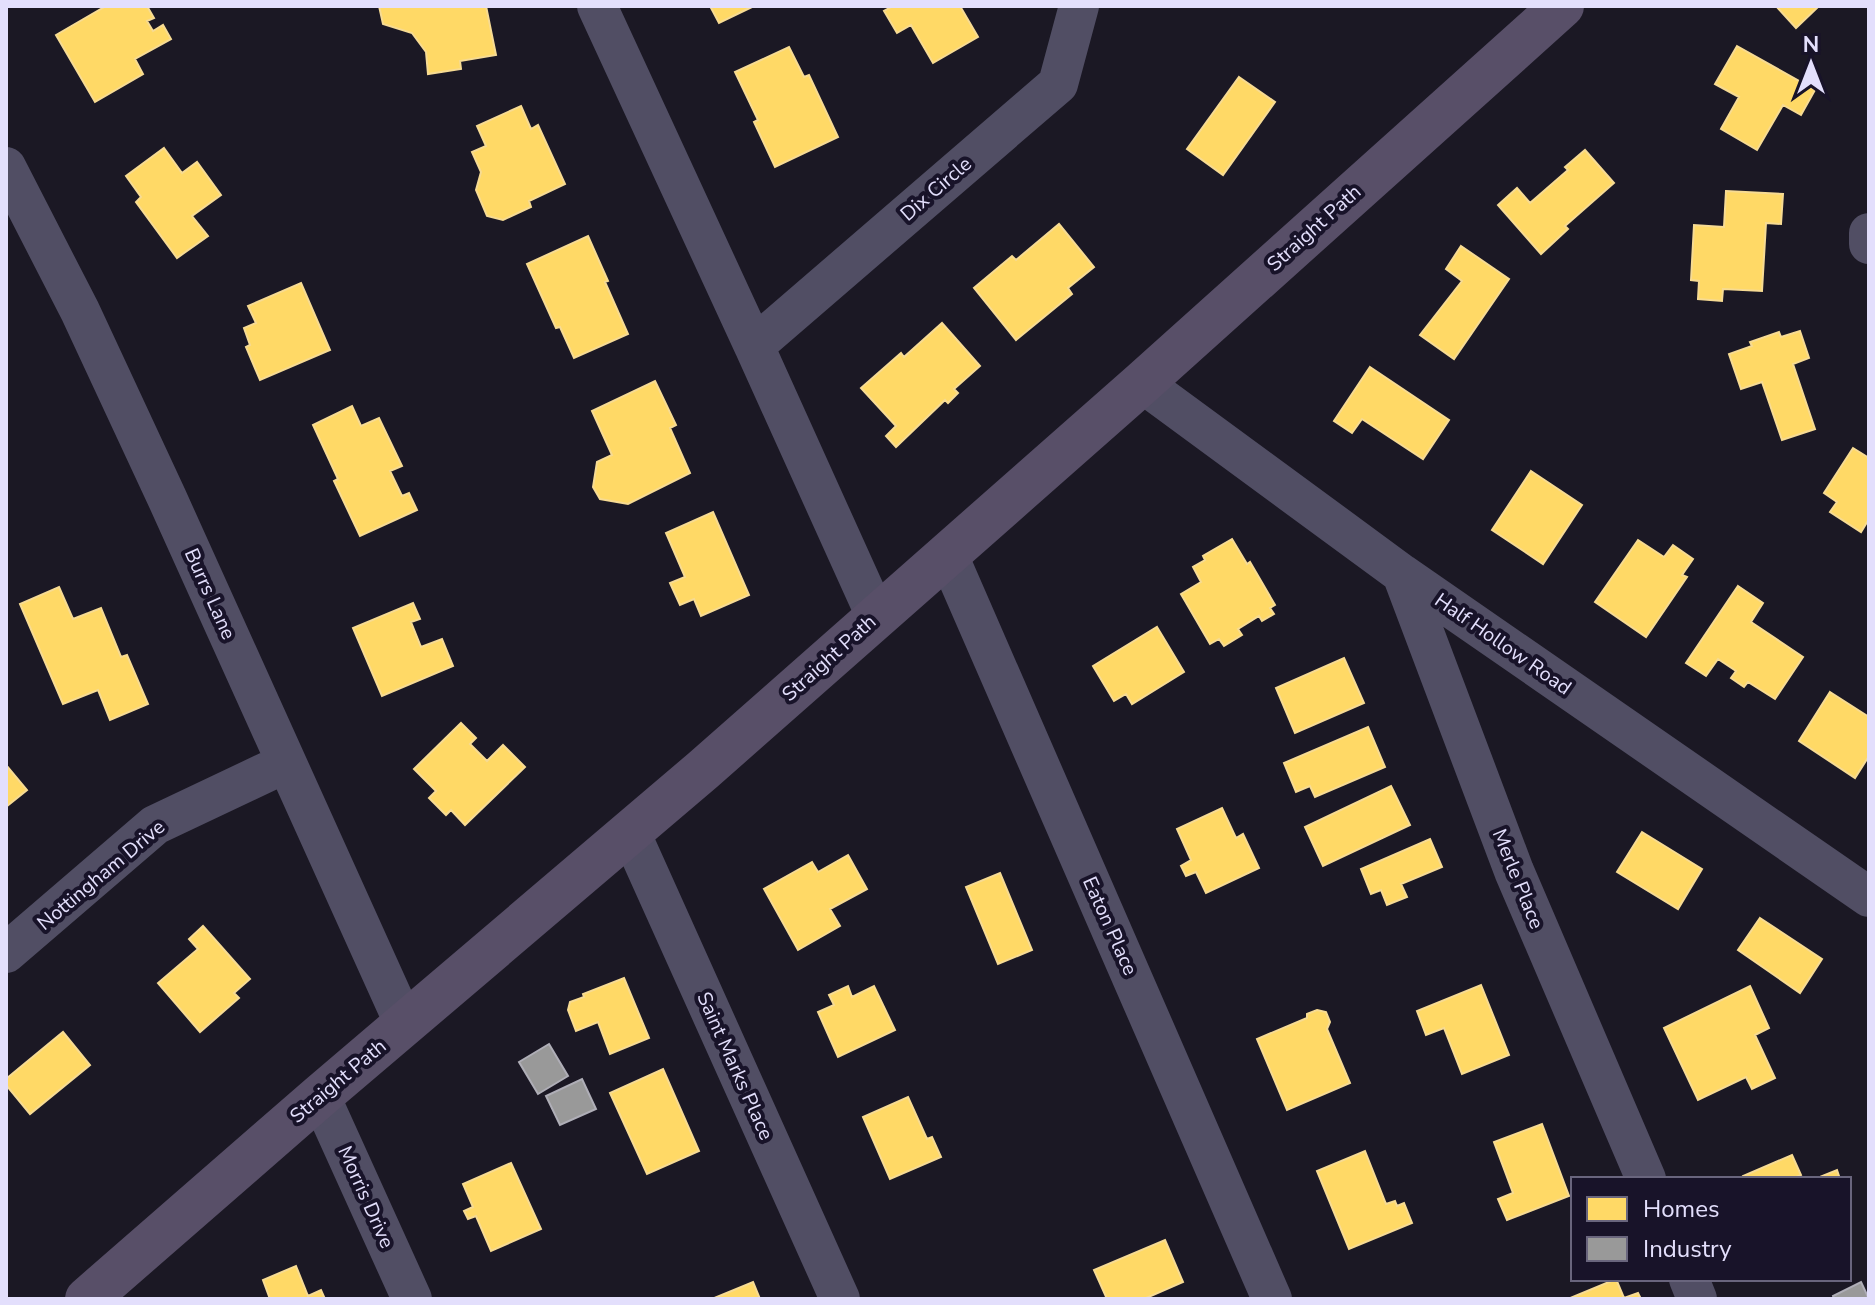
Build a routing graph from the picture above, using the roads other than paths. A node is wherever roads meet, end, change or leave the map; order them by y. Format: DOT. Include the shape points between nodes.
graph roads {
  1 [pos="597,6"];
  2 [pos="1079,6"];
  3 [pos="1562,6"];
  4 [pos="9,179"];
  5 [pos="1869,233"];
  6 [pos="1869,244"];
  7 [pos="754,346"];
  8 [pos="1142,383"];
  9 [pos="947,553"];
  10 [pos="1402,574"];
  11 [pos="876,616"];
  12 [pos="286,763"];
  13 [pos="630,832"];
  14 [pos="1869,897"];
  15 [pos="6,953"];
  16 [pos="405,1025"];
  17 [pos="320,1096"];
  18 [pos="1645,1177"];
  19 [pos="87,1299"];
  20 [pos="412,1299"];
  21 [pos="840,1299"];
  22 [pos="1272,1299"];
  1 -- 7 [label="street"];
  2 -- 7 [label="street, Dix Circle" via="1058,84"];
  3 -- 8 [label="main road, Straight Path"];
  4 -- 12 [label="street, Burrs Lane" via="113,383"];
  5 -- 6 [label="street"];
  7 -- 11 [label="street"];
  8 -- 9 [label="main road, Straight Path"];
  8 -- 10 [label="street, Half Hollow Road"];
  9 -- 11 [label="main road, Straight Path"];
  9 -- 22 [label="street, Eaton Place"];
  10 -- 14 [label="street, Half Hollow Road"];
  10 -- 18 [label="street, Merle Place" via="1514,871"];
  11 -- 13 [label="main road, Straight Path"];
  12 -- 15 [label="street, Nottingham Drive" via="155,825"];
  12 -- 16 [label="street, Burrs Lane"];
  13 -- 16 [label="main road, Straight Path"];
  13 -- 21 [label="street, Saint Marks Place"];
  16 -- 17 [label="main road, Straight Path"];
  17 -- 19 [label="main road, Straight Path"];
  17 -- 20 [label="street, Morris Drive"];
}
